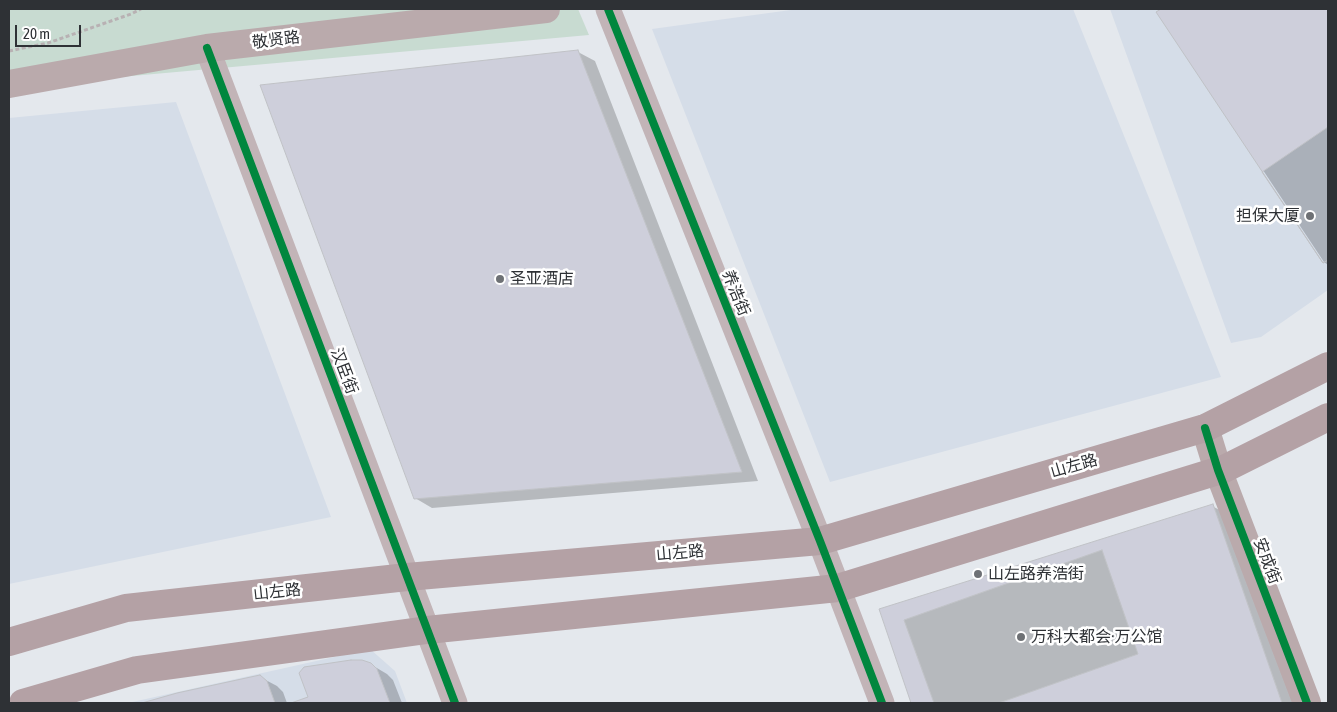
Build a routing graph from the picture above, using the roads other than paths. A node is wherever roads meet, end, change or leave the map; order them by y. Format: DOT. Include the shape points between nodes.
graph roads {
  1 [pos="546,9"];
  2 [pos="608,9"];
  3 [pos="207,48"];
  4 [pos="9,84"];
  5 [pos="1328,366"];
  6 [pos="1328,417"];
  7 [pos="1205,428"];
  8 [pos="1218,470"];
  9 [pos="820,541"];
  10 [pos="407,578"];
  11 [pos="838,588"];
  12 [pos="427,630"];
  13 [pos="9,642"];
  14 [pos="23,703"];
  15 [pos="455,703"];
  16 [pos="882,703"];
  17 [pos="1307,703"];
  1 -- 3 [label="main road, 敬贤路"];
  2 -- 9 [label="street, 养浩街"];
  3 -- 4 [label="main road, 敬贤路"];
  3 -- 10 [label="street, 汉臣街"];
  5 -- 7 [label="main road, 山左路"];
  6 -- 8 [label="main road"];
  7 -- 8 [label="main road, 安成街"];
  7 -- 9 [label="main road, 山左路"];
  8 -- 11 [label="main road"];
  8 -- 17 [label="main road, 安成街"];
  9 -- 10 [label="main road, 山左路"];
  9 -- 11 [label="street, 养浩街"];
  10 -- 12 [label="street, 汉臣街"];
  10 -- 13 [label="main road, 山左路" via="126,608"];
  11 -- 12 [label="main road"];
  11 -- 16 [label="street, 养浩街"];
  12 -- 14 [label="main road" via="137,670"];
  12 -- 15 [label="street, 汉臣街"];
}
